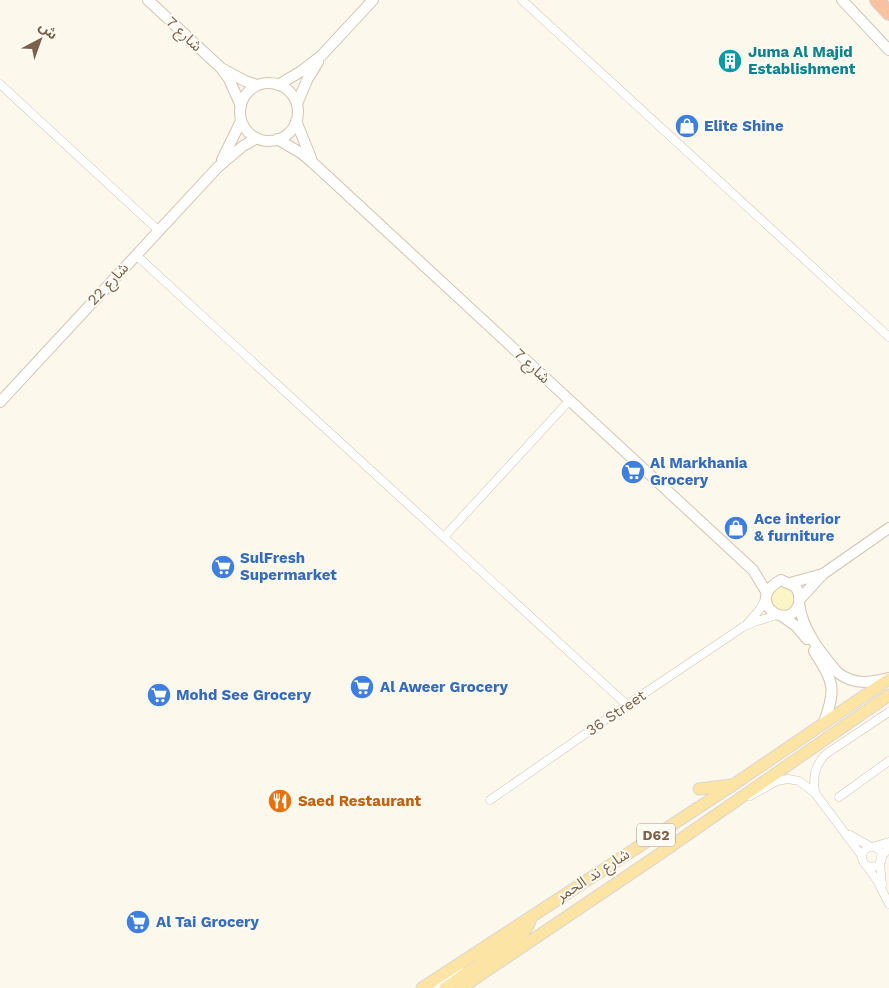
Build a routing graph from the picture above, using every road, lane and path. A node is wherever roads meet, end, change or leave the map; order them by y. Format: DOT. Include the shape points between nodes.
graph roads {
  1 [pos="148,0"];
  2 [pos="373,0"];
  3 [pos="522,0"];
  4 [pos="842,0"];
  5 [pos="876,0"];
  6 [pos="889,13"];
  7 [pos="889,50"];
  8 [pos="321,56"];
  9 [pos="221,68"];
  10 [pos="0,84"];
  11 [pos="258,85"];
  12 [pos="278,85"];
  13 [pos="297,104"];
  14 [pos="240,106"];
  15 [pos="241,121"];
  16 [pos="296,122"];
  17 [pos="256,138"];
  18 [pos="277,140"];
  19 [pos="312,162"];
  20 [pos="218,167"];
  21 [pos="158,230"];
  22 [pos="136,255"];
  23 [pos="889,338"];
  24 [pos="569,401"];
  25 [pos="0,402"];
  26 [pos="889,528"];
  27 [pos="444,537"];
  28 [pos="753,570"];
  29 [pos="823,574"];
  30 [pos="786,582"];
  31 [pos="766,595"];
  32 [pos="800,601"];
  33 [pos="780,615"];
  34 [pos="743,627"];
  35 [pos="889,678"];
  36 [pos="889,695"];
  37 [pos="627,705"];
  38 [pos="889,712"];
  39 [pos="824,722"];
  40 [pos="888,763"];
  41 [pos="733,785"];
  42 [pos="699,789"];
  43 [pos="815,793"];
  44 [pos="839,797"];
  45 [pos="741,798"];
  46 [pos="490,800"];
  47 [pos="841,827"];
  48 [pos="889,842"];
  49 [pos="871,847"];
  50 [pos="889,848"];
  51 [pos="862,856"];
  52 [pos="881,859"];
  53 [pos="866,864"];
  54 [pos="883,892"];
  55 [pos="889,904"];
  56 [pos="533,914"];
  57 [pos="461,962"];
  58 [pos="422,988"];
  59 [pos="434,988"];
  60 [pos="445,988"];
  61 [pos="461,988"];
  1 -- 9 [label="street, شارع 7"];
  2 -- 8 [label="street"];
  3 -- 23 [label="street"];
  4 -- 7 [label="street"];
  5 -- 6 [label="highway"];
  8 -- 12 [label="street"];
  8 -- 13 [label="street"];
  9 -- 11 [label="street, شارع 7"];
  9 -- 14 [label="street, شارع 7"];
  10 -- 21 [label="street"];
  11 -- 12 [label="street"];
  11 -- 14 [label="street" via="250,90"];
  12 -- 13 [label="street" via="286,89"];
  13 -- 16 [label="street"];
  14 -- 15 [label="street"];
  15 -- 17 [label="street"];
  15 -- 20 [label="street, شارع 22"];
  16 -- 18 [label="street" via="285,136"];
  16 -- 19 [label="street"];
  17 -- 18 [label="street"];
  17 -- 20 [label="street, شارع 22"];
  18 -- 19 [label="street, شارع 7"];
  19 -- 24 [label="street, شارع 7"];
  20 -- 21 [label="street, شارع 22"];
  21 -- 22 [label="street, شارع 22"];
  22 -- 25 [label="street, شارع 22"];
  22 -- 27 [label="street"];
  24 -- 27 [label="street"];
  24 -- 28 [label="street, شارع 7"];
  26 -- 29 [label="street"];
  27 -- 37 [label="street"];
  28 -- 30 [label="street, شارع 7"];
  28 -- 31 [label="street, شارع 7"];
  29 -- 30 [label="street"];
  29 -- 32 [label="street"];
  30 -- 31 [label="street" via="770,588"];
  30 -- 32 [label="street" via="796,587"];
  31 -- 33 [label="street" via="769,608"];
  31 -- 34 [label="street, 36 Street"];
  32 -- 33 [label="street" via="793,612"];
  32 -- 35 [label="street" via="806,629 838,672 861,683"];
  33 -- 34 [label="street, 36 Street"];
  33 -- 39 [label="street" via="802,632 829,676 833,696"];
  34 -- 37 [label="street, 36 Street"];
  35 -- 39 [label="main road, شارع ند الحمر / D62"];
  36 -- 45 [label="main road, شارع ند الحمر / D62"];
  37 -- 46 [label="street, 36 Street"];
  38 -- 43 [label="street" via="820,760 814,775"];
  39 -- 41 [label="main road, شارع ند الحمر / D62"];
  40 -- 44 [label="street"];
  41 -- 42 [label="main road"];
  41 -- 56 [label="main road, شارع ند الحمر / D62"];
  43 -- 45 [label="street" via="799,781 788,779"];
  43 -- 47 [label="street"];
  45 -- 61 [label="main road, شارع ند الحمر / D62"];
  47 -- 49 [label="street"];
  47 -- 51 [label="street"];
  48 -- 49 [label="street"];
  49 -- 51 [label="street"];
  49 -- 52 [label="street" via="878,850"];
  50 -- 52 [label="street"];
  51 -- 53 [label="street"];
  52 -- 53 [label="street" via="874,866"];
  52 -- 54 [label="street"];
  53 -- 54 [label="street"];
  54 -- 55 [label="street"];
  56 -- 57 [label="main road, شارع ند الحمر / D62"];
  56 -- 60 [label="main road" via="521,935"];
  57 -- 58 [label="main road, شارع ند الحمر / D62"];
  57 -- 59 [label="street"];
}
